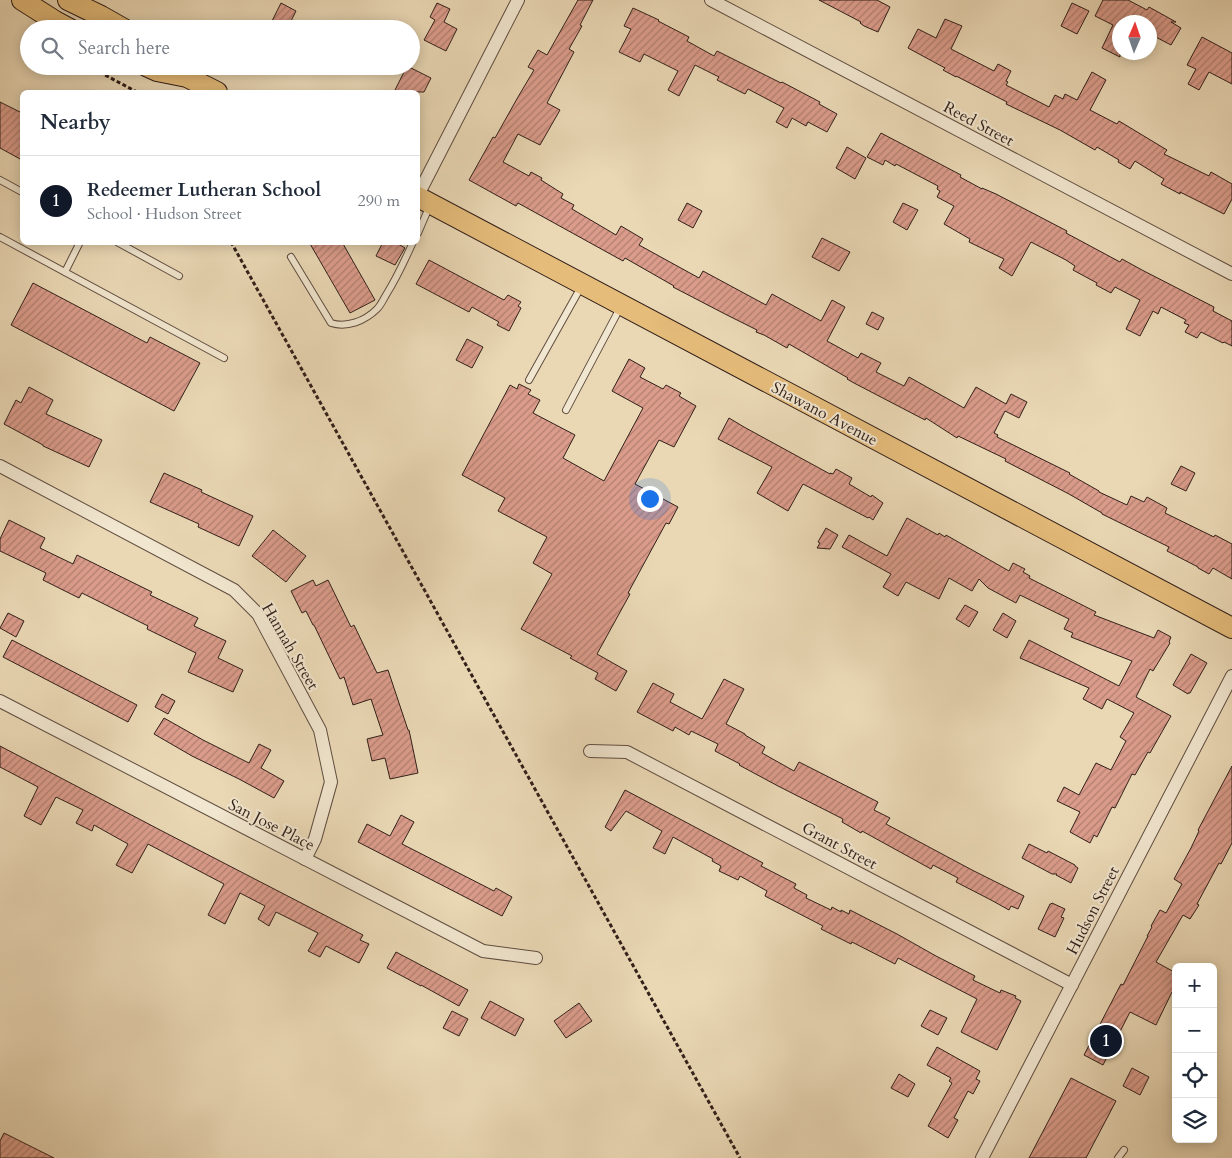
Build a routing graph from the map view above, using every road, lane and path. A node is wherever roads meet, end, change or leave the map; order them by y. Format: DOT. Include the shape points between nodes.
graph roads {
  1 [pos="22,0"];
  2 [pos="68,0"];
  3 [pos="518,0"];
  4 [pos="712,0"];
  5 [pos="52,20"];
  6 [pos="108,20"];
  7 [pos="105,75"];
  8 [pos="187,75"];
  9 [pos="133,90"];
  10 [pos="214,90"];
  11 [pos="0,180"];
  12 [pos="20,191"];
  13 [pos="422,199"];
  14 [pos="420,216"];
  15 [pos="0,237"];
  16 [pos="78,245"];
  17 [pos="122,245"];
  18 [pos="233,245"];
  19 [pos="412,245"];
  20 [pos="292,257"];
  21 [pos="65,272"];
  22 [pos="1232,274"];
  23 [pos="179,276"];
  24 [pos="582,284"];
  25 [pos="621,305"];
  26 [pos="224,358"];
  27 [pos="529,380"];
  28 [pos="566,410"];
  29 [pos="0,466"];
  30 [pos="1232,628"];
  31 [pos="1232,676"];
  32 [pos="0,701"];
  33 [pos="590,751"];
  34 [pos="305,859"];
  35 [pos="536,958"];
  36 [pos="1072,985"];
  37 [pos="1124,1150"];
  38 [pos="740,1158"];
  39 [pos="982,1158"];
  40 [pos="1118,1158"];
  1 -- 5 [label="main road"];
  2 -- 6 [label="main road"];
  3 -- 13 [label="street"];
  4 -- 22 [label="street, Reed Street"];
  7 -- 9 [label="path"];
  8 -- 10 [label="main road"];
  11 -- 12 [label="lane"];
  13 -- 14 [label="lane"];
  13 -- 24 [label="main road, Shawano Avenue"];
  15 -- 21 [label="lane"];
  16 -- 21 [label="lane"];
  17 -- 23 [label="lane"];
  18 -- 38 [label="path"];
  19 -- 20 [label="lane" via="378,308 365,318 338,326 331,323"];
  21 -- 26 [label="lane"];
  24 -- 25 [label="main road, Shawano Avenue"];
  24 -- 27 [label="lane"];
  25 -- 28 [label="lane"];
  25 -- 30 [label="main road, Shawano Avenue"];
  29 -- 34 [label="street, Hannah Street" via="234,590 258,614 320,730 331,782 315,839"];
  31 -- 36 [label="street, Hudson Street"];
  32 -- 34 [label="street, San Jose Place"];
  33 -- 36 [label="street, Grant Street" via="627,752"];
  34 -- 35 [label="street, San Jose Place" via="483,951"];
  36 -- 39 [label="street, Hudson Street"];
  37 -- 40 [label="lane"];
}
